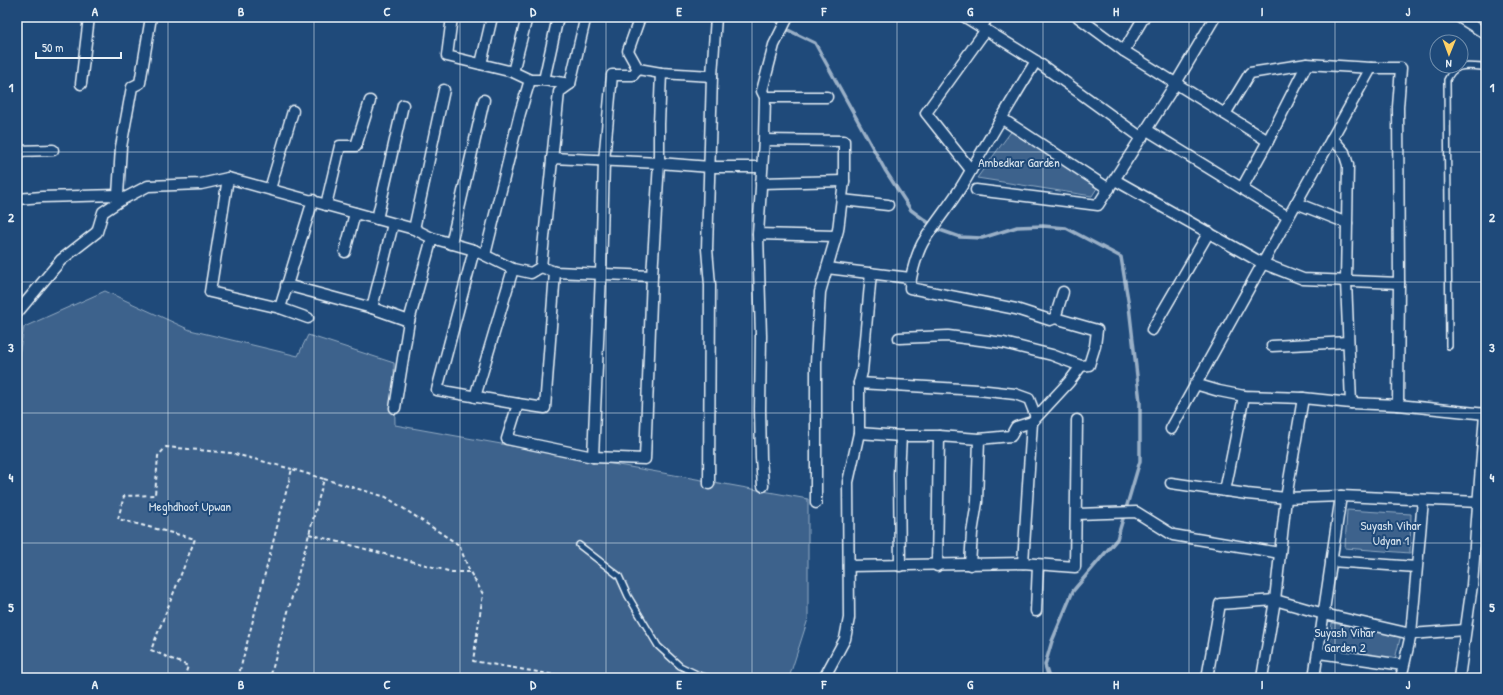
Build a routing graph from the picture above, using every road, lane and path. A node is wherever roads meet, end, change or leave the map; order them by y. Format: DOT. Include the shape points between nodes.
graph roads {
  1 [pos="89,17"];
  2 [pos="151,17"];
  3 [pos="452,17"];
  4 [pos="492,17"];
  5 [pos="526,17"];
  6 [pos="558,17"];
  7 [pos="640,17"];
  8 [pos="716,17"];
  9 [pos="788,17"];
  10 [pos="965,17"];
  11 [pos="988,17"];
  12 [pos="1078,17"];
  13 [pos="1144,17"];
  14 [pos="1215,17"];
  15 [pos="1459,17"];
  16 [pos="582,18"];
  17 [pos="983,29"];
  18 [pos="1486,34"];
  19 [pos="1124,50"];
  20 [pos="1036,61"];
  21 [pos="481,64"];
  22 [pos="1307,64"];
  23 [pos="1486,67"];
  24 [pos="1371,68"];
  25 [pos="638,70"];
  26 [pos="513,72"];
  27 [pos="661,74"];
  28 [pos="712,76"];
  29 [pos="530,80"];
  30 [pos="544,80"];
  31 [pos="1176,83"];
  32 [pos="81,84"];
  33 [pos="570,84"];
  34 [pos="444,90"];
  35 [pos="765,97"];
  36 [pos="827,97"];
  37 [pos="484,100"];
  38 [pos="370,101"];
  39 [pos="403,105"];
  40 [pos="293,111"];
  41 [pos="1225,114"];
  42 [pos="1001,118"];
  43 [pos="1144,134"];
  44 [pos="1332,138"];
  45 [pos="764,140"];
  46 [pos="1268,141"];
  47 [pos="53,150"];
  48 [pos="17,151"];
  49 [pos="552,158"];
  50 [pos="604,161"];
  51 [pos="659,163"];
  52 [pos="710,167"];
  53 [pos="762,167"];
  54 [pos="971,170"];
  55 [pos="228,178"];
  56 [pos="844,180"];
  57 [pos="1115,180"];
  58 [pos="761,183"];
  59 [pos="1242,188"];
  60 [pos="270,189"];
  61 [pos="976,190"];
  62 [pos="1109,190"];
  63 [pos="120,198"];
  64 [pos="17,199"];
  65 [pos="313,200"];
  66 [pos="842,200"];
  67 [pos="1296,203"];
  68 [pos="888,204"];
  69 [pos="326,205"];
  70 [pos="355,213"];
  71 [pos="1288,217"];
  72 [pos="377,219"];
  73 [pos="1347,223"];
  74 [pos="393,224"];
  75 [pos="414,229"];
  76 [pos="1210,232"];
  77 [pos="758,234"];
  78 [pos="836,236"];
  79 [pos="432,238"];
  80 [pos="451,244"];
  81 [pos="474,250"];
  82 [pos="344,252"];
  83 [pos="485,255"];
  84 [pos="1262,263"];
  85 [pos="541,267"];
  86 [pos="827,268"];
  87 [pos="513,269"];
  88 [pos="555,272"];
  89 [pos="871,273"];
  90 [pos="601,274"];
  91 [pos="652,276"];
  92 [pos="910,278"];
  93 [pos="1346,281"];
  94 [pos="1400,283"];
  95 [pos="286,285"];
  96 [pos="1063,292"];
  97 [pos="280,308"];
  98 [pos="372,308"];
  99 [pos="17,313"];
  100 [pos="308,318"];
  101 [pos="1055,318"];
  102 [pos="409,321"];
  103 [pos="1152,330"];
  104 [pos="899,338"];
  105 [pos="1348,342"];
  106 [pos="1272,346"];
  107 [pos="1449,346"];
  108 [pos="1081,366"];
  109 [pos="859,383"];
  110 [pos="1195,384"];
  111 [pos="1244,396"];
  112 [pos="475,397"];
  113 [pos="1303,398"];
  114 [pos="1351,403"];
  115 [pos="518,404"];
  116 [pos="1398,405"];
  117 [pos="395,408"];
  118 [pos="1486,414"];
  119 [pos="1034,420"];
  120 [pos="1077,420"];
  121 [pos="1171,429"];
  122 [pos="859,432"];
  123 [pos="901,436"];
  124 [pos="939,436"];
  125 [pos="979,439"];
  126 [pos="593,457"];
  127 [pos="292,469"];
  128 [pos="324,479"];
  129 [pos="1171,483"];
  130 [pos="709,484"];
  131 [pos="763,486"];
  132 [pos="1225,491"];
  133 [pos="1341,496"];
  134 [pos="1286,498"];
  135 [pos="1423,500"];
  136 [pos="1479,502"];
  137 [pos="816,503"];
  138 [pos="1077,514"];
  139 [pos="309,534"];
  140 [pos="579,545"];
  141 [pos="1280,553"];
  142 [pos="1332,560"];
  143 [pos="1023,564"];
  144 [pos="970,565"];
  145 [pos="1038,565"];
  146 [pos="849,566"];
  147 [pos="900,566"];
  148 [pos="937,566"];
  149 [pos="1416,567"];
  150 [pos="470,572"];
  151 [pos="1275,600"];
  152 [pos="1036,611"];
  153 [pos="1324,614"];
  154 [pos="1465,630"];
  155 [pos="1411,634"];
  156 [pos="1319,653"];
  157 [pos="1403,665"];
  158 [pos="184,678"];
  159 [pos="238,678"];
  160 [pos="270,678"];
  161 [pos="573,678"];
  162 [pos="710,678"];
  163 [pos="824,678"];
  164 [pos="1207,678"];
  165 [pos="1262,678"];
  166 [pos="1314,678"];
  167 [pos="1401,678"];
  168 [pos="1459,678"];
  1 -- 32 [label="street"];
  2 -- 63 [label="street" via="140,84 132,88 121,147"];
  3 -- 21 [label="street" via="446,56"];
  4 -- 21 [label="street"];
  5 -- 26 [label="street"];
  6 -- 30 [label="street"];
  7 -- 25 [label="street" via="628,51"];
  8 -- 28 [label="street"];
  9 -- 35 [label="street" via="774,45 762,91"];
  10 -- 17 [label="street"];
  11 -- 17 [label="street"];
  12 -- 19 [label="street"];
  13 -- 19 [label="street"];
  14 -- 31 [label="street"];
  15 -- 18 [label="street"];
  16 -- 33 [label="street"];
  17 -- 20 [label="street"];
  17 -- 54 [label="street" via="926,112"];
  19 -- 31 [label="street"];
  20 -- 42 [label="street"];
  20 -- 43 [label="street"];
  21 -- 26 [label="street"];
  22 -- 24 [label="street"];
  22 -- 41 [label="street" via="1250,73"];
  22 -- 46 [label="street"];
  23 -- 107 [label="lane" via="1460,66 1454,69 1447,80"];
  24 -- 44 [label="street"];
  24 -- 94 [label="street" via="1402,68 1398,107"];
  25 -- 27 [label="street"];
  25 -- 50 [label="street" via="633,75 612,75"];
  26 -- 29 [label="street"];
  27 -- 28 [label="street"];
  27 -- 51 [label="street"];
  28 -- 52 [label="street"];
  29 -- 30 [label="street"];
  29 -- 83 [label="street"];
  30 -- 33 [label="street"];
  31 -- 41 [label="street"];
  31 -- 43 [label="street"];
  33 -- 49 [label="street" via="559,92"];
  34 -- 75 [label="street"];
  35 -- 36 [label="street"];
  35 -- 45 [label="street"];
  37 -- 80 [label="street"];
  38 -- 69 [label="street" via="356,146 340,146"];
  39 -- 72 [label="street"];
  40 -- 60 [label="street"];
  41 -- 46 [label="street"];
  42 -- 54 [label="street"];
  42 -- 62 [label="street"];
  43 -- 57 [label="street"];
  43 -- 59 [label="street"];
  44 -- 67 [label="street"];
  44 -- 73 [label="street" via="1344,152 1348,165"];
  45 -- 53 [label="street"];
  45 -- 56 [label="street" via="844,141"];
  46 -- 59 [label="street"];
  47 -- 48 [label="street"];
  49 -- 50 [label="street"];
  49 -- 85 [label="street"];
  50 -- 51 [label="street"];
  50 -- 90 [label="street"];
  51 -- 52 [label="street"];
  51 -- 91 [label="street"];
  52 -- 53 [label="street"];
  52 -- 130 [label="street" via="707,249 710,285"];
  53 -- 58 [label="street"];
  54 -- 92 [label="street" via="924,240"];
  55 -- 60 [label="street"];
  55 -- 63 [label="street" via="201,184 148,186"];
  55 -- 97 [label="street" via="210,292"];
  56 -- 58 [label="street"];
  56 -- 66 [label="street"];
  57 -- 62 [label="street"];
  57 -- 76 [label="street"];
  58 -- 77 [label="street"];
  59 -- 71 [label="street"];
  60 -- 65 [label="street"];
  61 -- 62 [label="street" via="1095,205 1100,203"];
  63 -- 64 [label="street"];
  63 -- 99 [label="street" via="103,212 98,232 61,260"];
  65 -- 69 [label="street"];
  65 -- 95 [label="street"];
  66 -- 68 [label="street"];
  66 -- 78 [label="street"];
  67 -- 71 [label="street"];
  67 -- 73 [label="street"];
  69 -- 70 [label="street"];
  70 -- 72 [label="street"];
  70 -- 82 [label="street"];
  71 -- 84 [label="street"];
  72 -- 74 [label="street"];
  73 -- 93 [label="street"];
  74 -- 75 [label="street"];
  74 -- 98 [label="street"];
  75 -- 79 [label="street"];
  76 -- 84 [label="street"];
  76 -- 103 [label="street"];
  77 -- 78 [label="street"];
  77 -- 131 [label="street"];
  78 -- 86 [label="street"];
  79 -- 80 [label="street"];
  79 -- 102 [label="street"];
  80 -- 81 [label="street"];
  81 -- 83 [label="street"];
  81 -- 112 [label="street" via="437,390"];
  83 -- 87 [label="street"];
  84 -- 93 [label="street" via="1303,279"];
  84 -- 110 [label="street"];
  85 -- 87 [label="street" via="531,273"];
  85 -- 88 [label="street"];
  86 -- 89 [label="street"];
  86 -- 137 [label="street" via="820,292 816,363"];
  87 -- 112 [label="street"];
  88 -- 90 [label="street"];
  88 -- 115 [label="street" via="545,408"];
  89 -- 92 [label="street"];
  89 -- 109 [label="street"];
  90 -- 91 [label="street"];
  90 -- 126 [label="street"];
  91 -- 126 [label="street" via="645,459"];
  92 -- 101 [label="street" via="910,288 1016,310 1050,320"];
  93 -- 94 [label="street"];
  93 -- 105 [label="street"];
  94 -- 116 [label="street"];
  95 -- 97 [label="street"];
  95 -- 98 [label="street"];
  96 -- 101 [label="street"];
  97 -- 100 [label="street"];
  98 -- 102 [label="street"];
  101 -- 108 [label="street" via="1097,330 1089,365"];
  102 -- 117 [label="street"];
  104 -- 108 [label="street" via="948,336 1004,343 1052,355"];
  105 -- 106 [label="street"];
  105 -- 114 [label="street"];
  108 -- 119 [label="street"];
  109 -- 119 [label="street" via="1015,394 1029,399"];
  109 -- 122 [label="street"];
  110 -- 111 [label="street"];
  110 -- 121 [label="street"];
  111 -- 113 [label="street"];
  111 -- 132 [label="street"];
  112 -- 115 [label="street"];
  113 -- 114 [label="street"];
  113 -- 134 [label="street"];
  114 -- 116 [label="street"];
  115 -- 126 [label="street" via="507,439"];
  116 -- 118 [label="street"];
  118 -- 136 [label="street"];
  119 -- 125 [label="street" via="1016,427 1011,436"];
  119 -- 143 [label="street"];
  120 -- 138 [label="street"];
  122 -- 123 [label="street"];
  122 -- 146 [label="street" via="848,482"];
  123 -- 124 [label="street"];
  123 -- 147 [label="street"];
  124 -- 125 [label="street"];
  124 -- 148 [label="street"];
  125 -- 144 [label="street"];
  127 -- 128 [label="path"];
  127 -- 158 [label="path" via="231,453 166,447 158,456 155,495 124,496 118,519 195,539 151,650 188,666"];
  127 -- 159 [label="path"];
  128 -- 139 [label="path"];
  128 -- 150 [label="path" via="386,497 459,545"];
  129 -- 132 [label="street"];
  132 -- 134 [label="street"];
  133 -- 134 [label="street"];
  133 -- 135 [label="street"];
  133 -- 142 [label="street"];
  134 -- 141 [label="street"];
  135 -- 136 [label="street"];
  135 -- 149 [label="street"];
  136 -- 154 [label="street" via="1472,585"];
  138 -- 141 [label="street" via="1136,512 1173,535"];
  138 -- 145 [label="street" via="1075,567"];
  139 -- 150 [label="path" via="452,572"];
  139 -- 160 [label="path"];
  140 -- 162 [label="lane" via="619,576 658,646 680,666"];
  141 -- 151 [label="street"];
  142 -- 149 [label="street"];
  142 -- 153 [label="street"];
  143 -- 144 [label="street"];
  143 -- 145 [label="street"];
  144 -- 148 [label="street"];
  145 -- 152 [label="street"];
  146 -- 147 [label="street"];
  146 -- 163 [label="street" via="849,618 845,639"];
  147 -- 148 [label="street"];
  149 -- 155 [label="street"];
  150 -- 161 [label="path" via="483,594 473,661"];
  151 -- 153 [label="street"];
  151 -- 164 [label="street" via="1220,604"];
  151 -- 165 [label="street"];
  153 -- 155 [label="street"];
  153 -- 156 [label="street"];
  154 -- 155 [label="street"];
  154 -- 168 [label="street"];
  155 -- 157 [label="street"];
  156 -- 157 [label="street"];
  156 -- 166 [label="street"];
  157 -- 167 [label="street"];
}
